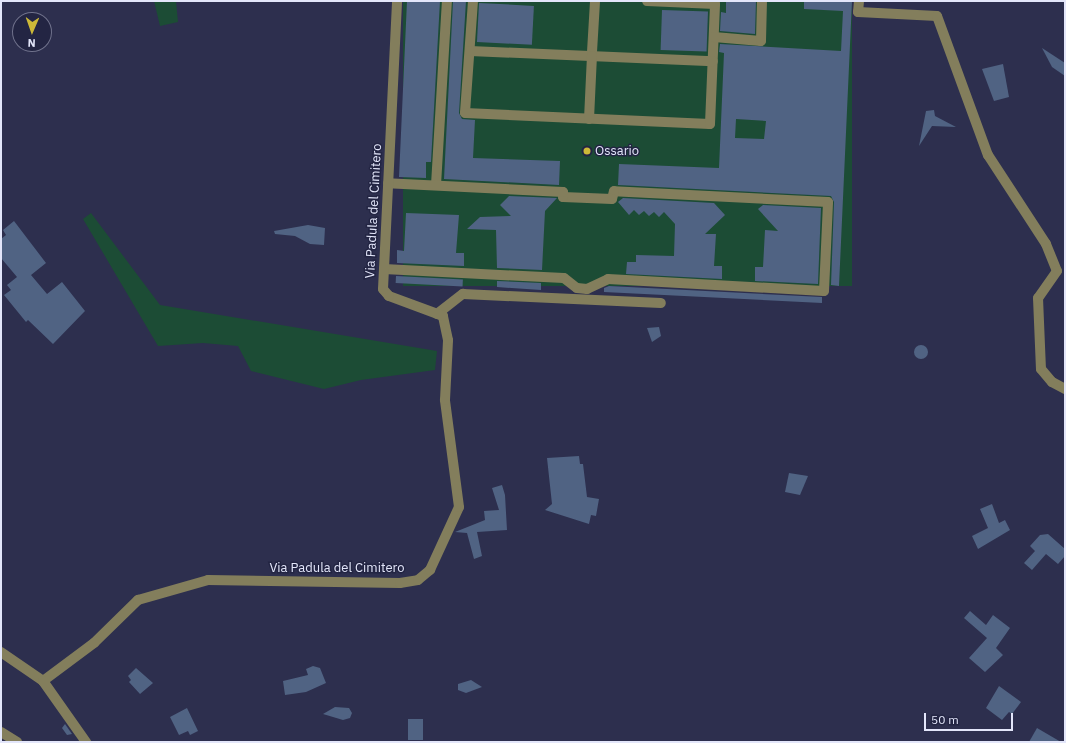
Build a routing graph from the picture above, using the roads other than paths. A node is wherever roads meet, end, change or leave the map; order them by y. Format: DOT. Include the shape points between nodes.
graph roads {
  1 [pos="397,1"];
  2 [pos="447,1"];
  3 [pos="473,1"];
  4 [pos="595,1"];
  5 [pos="647,1"];
  6 [pos="762,1"];
  7 [pos="859,1"];
  8 [pos="714,37"];
  9 [pos="470,51"];
  10 [pos="592,54"];
  11 [pos="713,61"];
  12 [pos="589,119"];
  13 [pos="388,183"];
  14 [pos="436,185"];
  15 [pos="384,269"];
  16 [pos="581,288"];
  17 [pos="580,299"];
  18 [pos="661,303"];
  19 [pos="437,314"];
  20 [pos="1065,389"];
  21 [pos="1,652"];
  22 [pos="43,681"];
  23 [pos="1,732"];
  24 [pos="17,742"];
  25 [pos="86,742"];
  1 -- 13 [label="street, Via Padula del Cimitero"];
  2 -- 14 [label="street"];
  3 -- 9 [label="street"];
  4 -- 10 [label="street"];
  5 -- 8 [label="street" via="715,4"];
  6 -- 8 [label="street" via="761,41"];
  7 -- 20 [label="street" via="858,12 937,16 988,155 1046,244 1055,264 1057,271 1038,298 1041,369 1052,382"];
  8 -- 11 [label="street"];
  9 -- 10 [label="street"];
  9 -- 12 [label="street" via="466,113"];
  10 -- 11 [label="street"];
  10 -- 12 [label="street"];
  11 -- 12 [label="street" via="710,124"];
  13 -- 14 [label="street"];
  13 -- 15 [label="street, Via Padula del Cimitero"];
  14 -- 16 [label="street" via="563,192 563,197 570,198 612,199 614,191 828,202 824,291 608,278 587,289"];
  15 -- 16 [label="street" via="564,278 576,288"];
  15 -- 19 [label="street, Via Padula del Cimitero" via="383,289 388,296"];
  16 -- 17 [label="street"];
  17 -- 18 [label="street"];
  17 -- 19 [label="street" via="463,294"];
  19 -- 22 [label="street, Via Padula del Cimitero" via="443,316 448,340 445,400 459,507 430,570 418,580 400,583 208,580 138,600 94,643"];
  21 -- 22 [label="street"];
  22 -- 25 [label="street"];
  23 -- 24 [label="street"];
}
